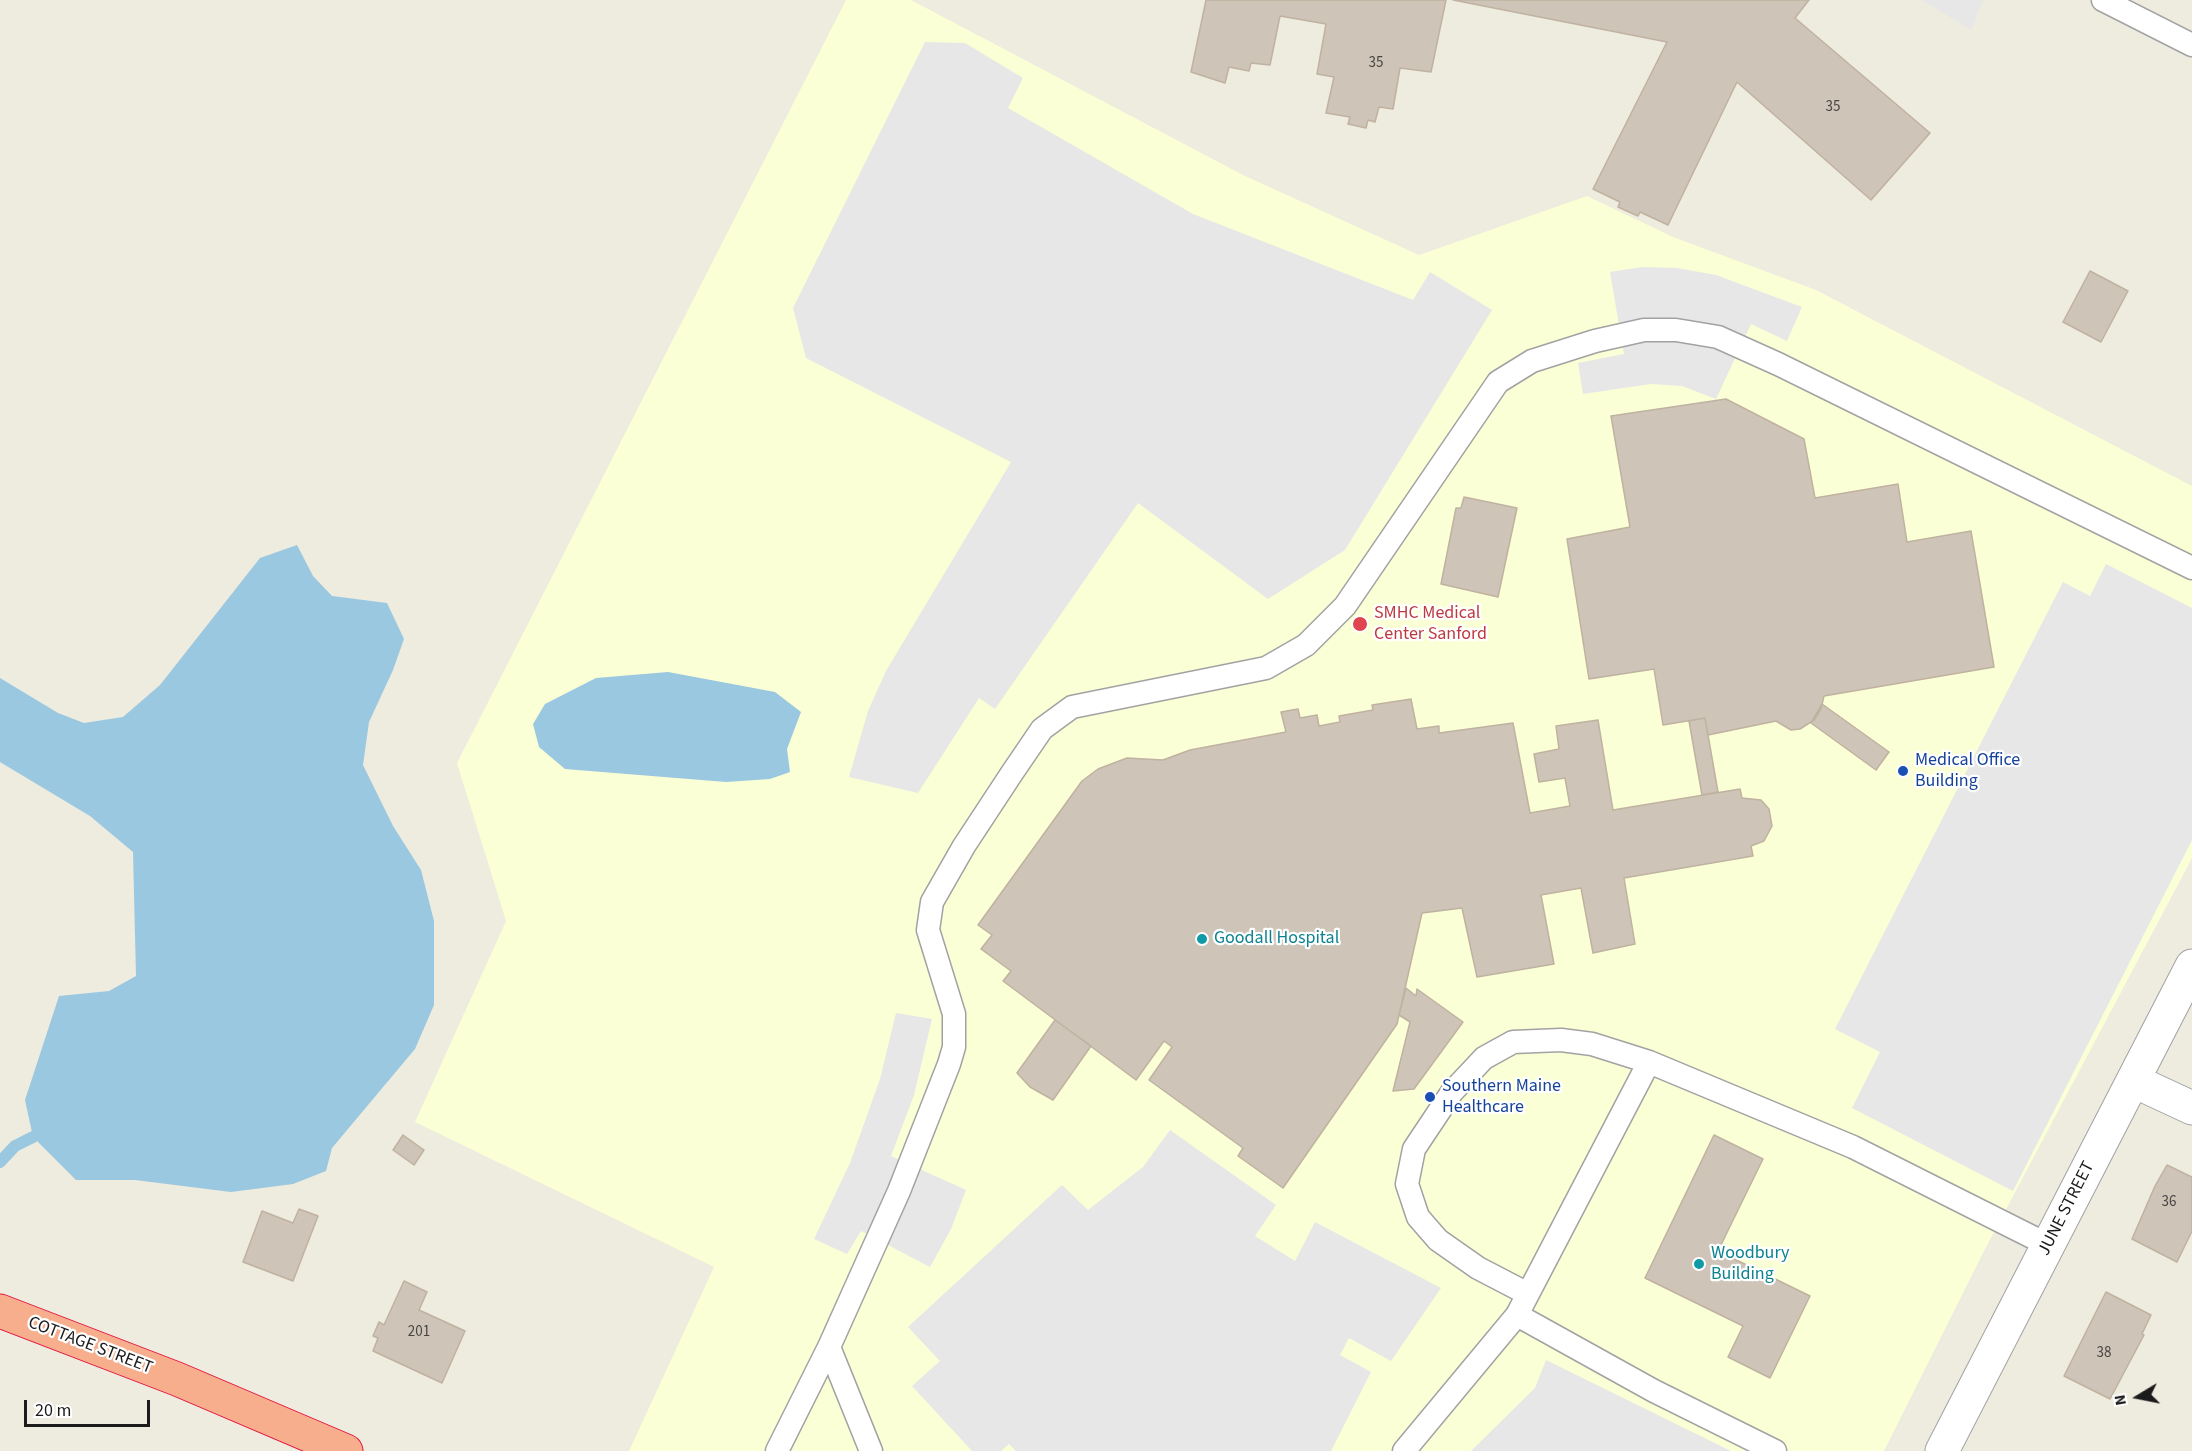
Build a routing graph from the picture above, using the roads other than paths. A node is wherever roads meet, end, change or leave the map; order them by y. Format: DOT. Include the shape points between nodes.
graph roads {
  1 [pos="2103,0"];
  2 [pos="2192,45"];
  3 [pos="2192,568"];
  4 [pos="2192,966"];
  5 [pos="1649,1062"];
  6 [pos="2134,1080"];
  7 [pos="2192,1108"];
  8 [pos="2049,1245"];
  9 [pos="1528,1294"];
  10 [pos="0,1311"];
  11 [pos="1517,1315"];
  12 [pos="829,1347"];
  13 [pos="346,1451"];
  14 [pos="777,1451"];
  15 [pos="871,1451"];
  16 [pos="1404,1451"];
  17 [pos="1775,1451"];
  18 [pos="1942,1451"];
  1 -- 2 [label="lane"];
  3 -- 12 [label="lane" via="1728,341 1676,330 1644,330 1532,361 1498,382 1345,606 1306,645 1266,668 1072,707 1042,729 964,846 932,902 928,930 954,1014 954,1047 903,1180"];
  4 -- 6 [label="street, JUNE STREET"];
  5 -- 8 [label="lane" via="1853,1147"];
  5 -- 9 [label="lane"];
  5 -- 9 [label="lane" via="1592,1044 1561,1040 1513,1042 1484,1058 1452,1092 1414,1149 1407,1184 1418,1217 1438,1240 1478,1268"];
  6 -- 7 [label="street"];
  6 -- 8 [label="street, JUNE STREET"];
  8 -- 18 [label="street, JUNE STREET"];
  9 -- 11 [label="lane"];
  10 -- 13 [label="highway, COTTAGE STREET" via="177,1379"];
  11 -- 16 [label="lane"];
  11 -- 17 [label="lane" via="1654,1391"];
  12 -- 14 [label="lane"];
  12 -- 15 [label="lane"];
}
